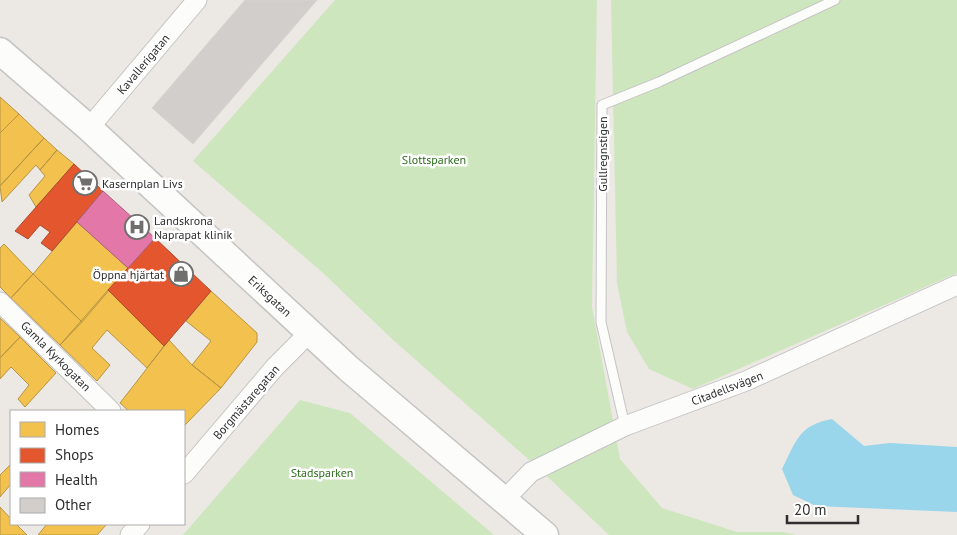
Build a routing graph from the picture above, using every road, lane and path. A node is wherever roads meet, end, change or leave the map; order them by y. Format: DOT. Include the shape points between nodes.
graph roads {
  1 [pos="196,0"];
  2 [pos="835,0"];
  3 [pos="0,51"];
  4 [pos="88,128"];
  5 [pos="957,285"];
  6 [pos="0,302"];
  7 [pos="310,332"];
  8 [pos="110,410"];
  9 [pos="625,426"];
  10 [pos="185,473"];
  11 [pos="504,500"];
  12 [pos="139,525"];
  13 [pos="130,535"];
  14 [pos="545,535"];
  1 -- 4 [label="street, Kavallerigatan"];
  2 -- 9 [label="lane, Gullregnstigen" via="602,105 601,322"];
  3 -- 4 [label="street, Eriksgatan"];
  4 -- 7 [label="street, Eriksgatan"];
  5 -- 9 [label="street, Citadellsvägen" via="746,381"];
  6 -- 8 [label="street, Gamla Kyrkogatan"];
  7 -- 10 [label="street, Borgmästaregatan" via="275,367"];
  7 -- 11 [label="street, Eriksgatan"];
  9 -- 11 [label="street, Citadellsvägen" via="531,472"];
  11 -- 14 [label="street, Eriksgatan"];
  12 -- 13 [label="street"];
}
